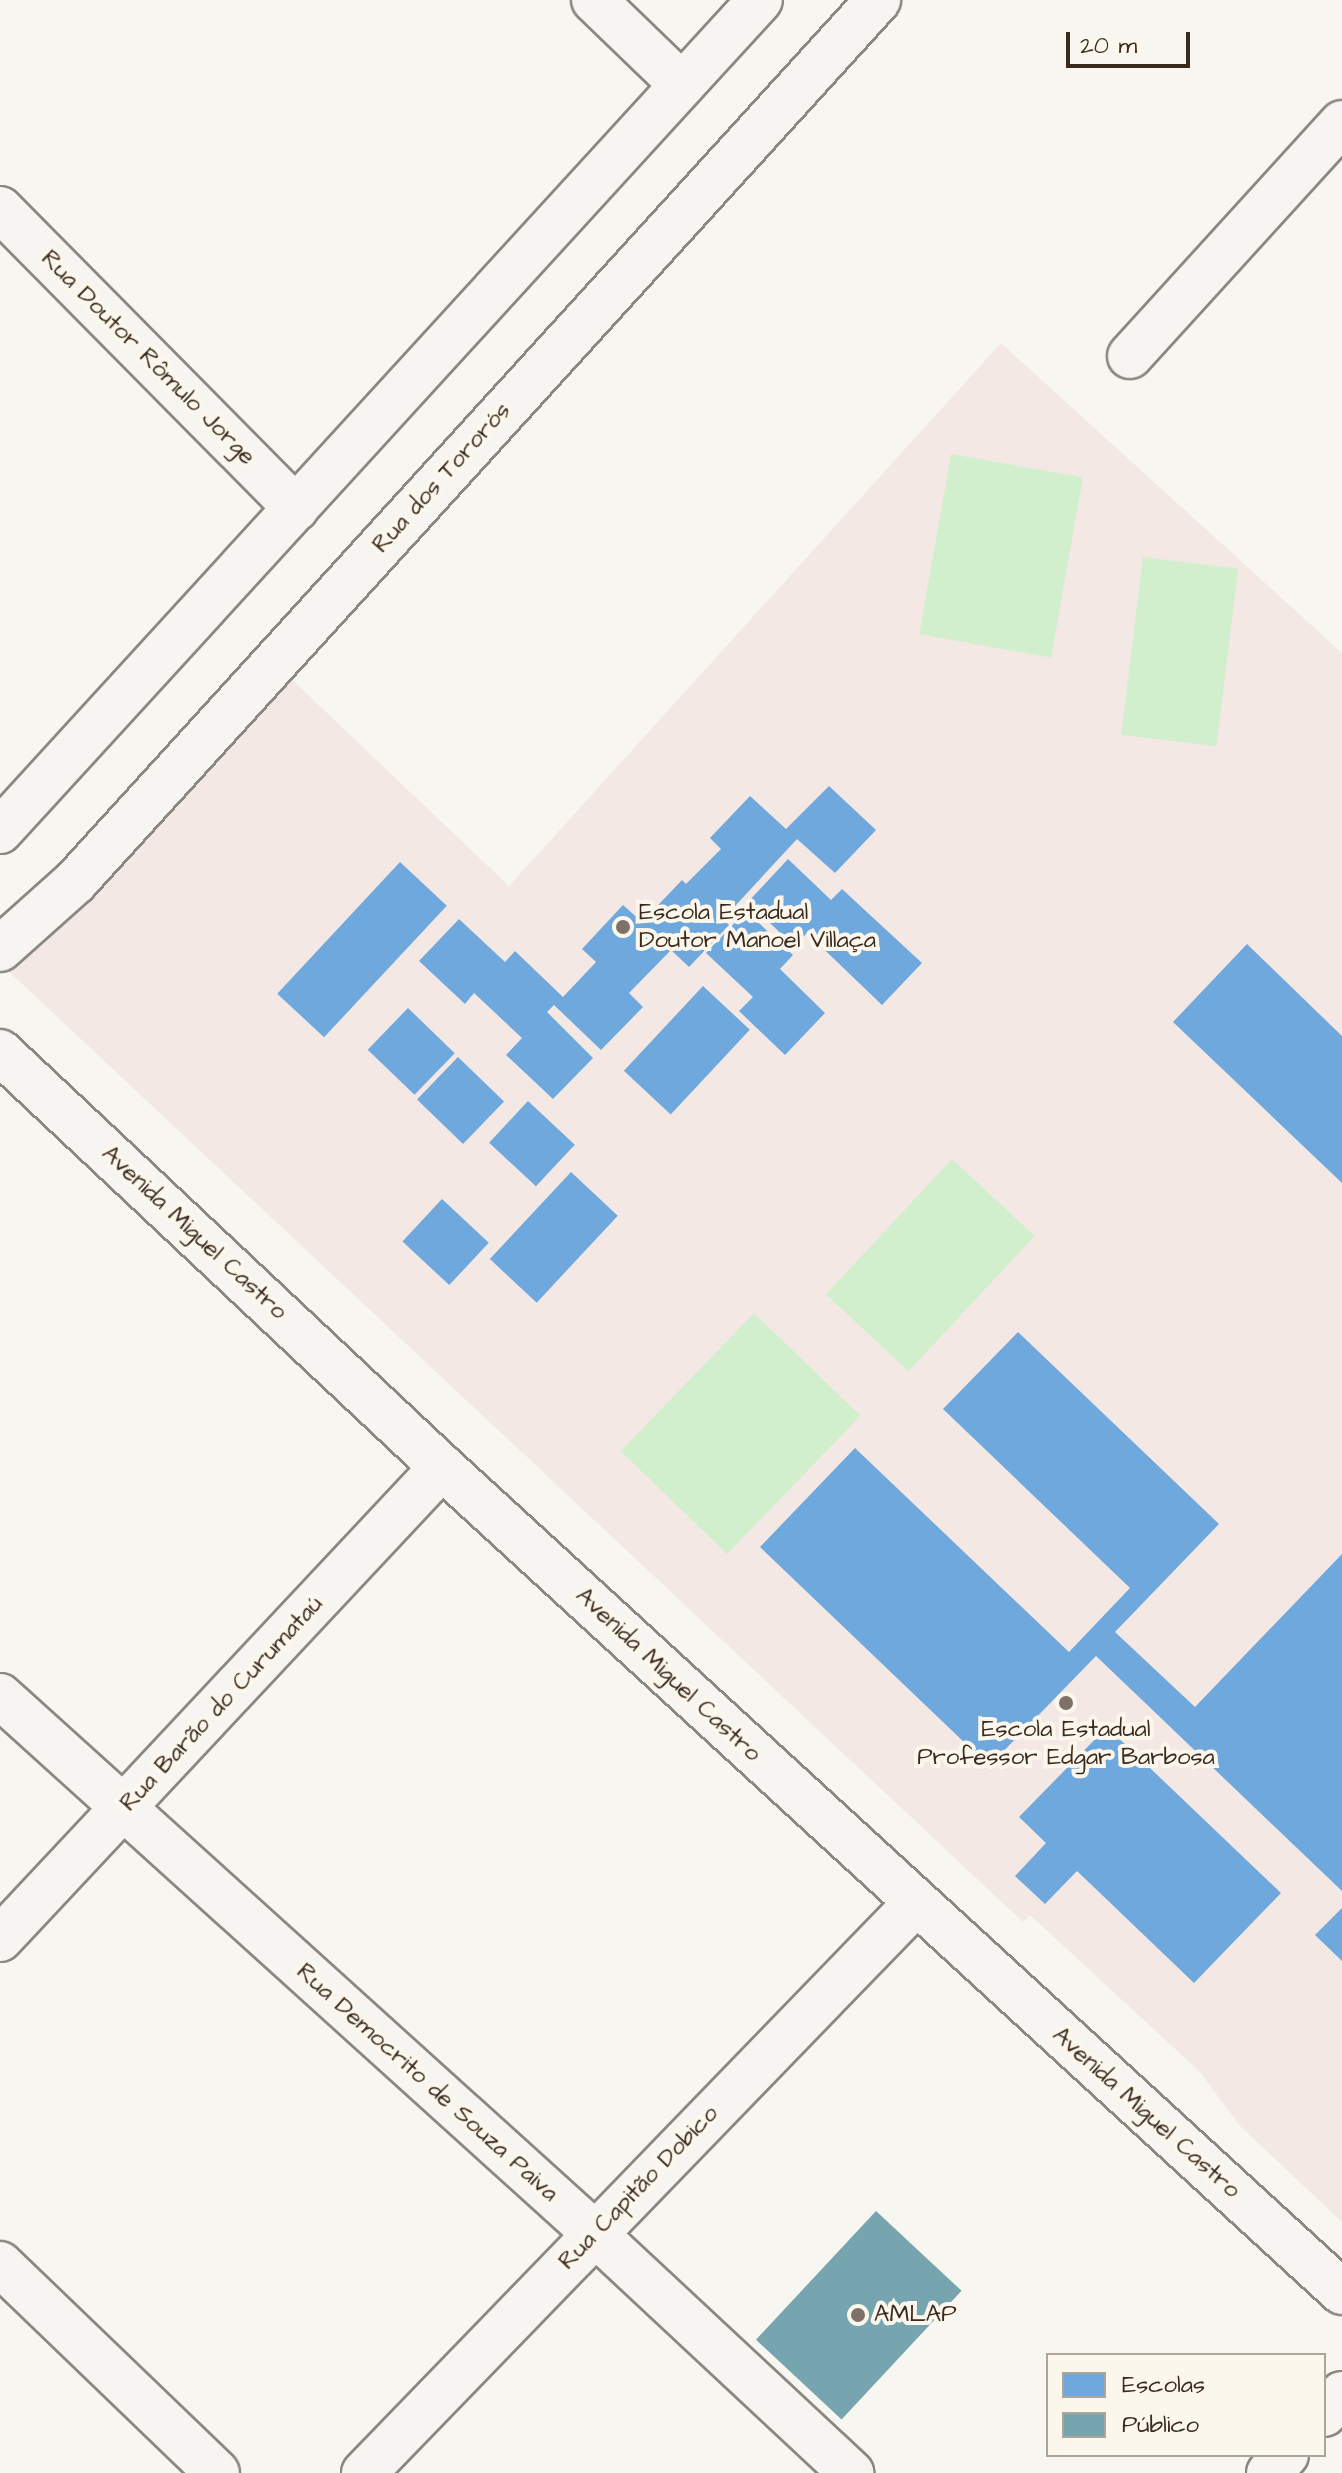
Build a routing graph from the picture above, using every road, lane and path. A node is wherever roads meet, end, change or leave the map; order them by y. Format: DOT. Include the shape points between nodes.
graph roads {
  1 [pos="594,0"];
  2 [pos="760,0"];
  3 [pos="878,0"];
  4 [pos="682,85"];
  5 [pos="1342,123"];
  6 [pos="0,209"];
  7 [pos="1130,356"];
  8 [pos="296,508"];
  9 [pos="0,831"];
  10 [pos="0,949"];
  11 [pos="0,1052"];
  12 [pos="442,1467"];
  13 [pos="0,1696"];
  14 [pos="122,1810"];
  15 [pos="916,1903"];
  16 [pos="0,1939"];
  17 [pos="594,2233"];
  18 [pos="0,2264"];
  19 [pos="1342,2292"];
  20 [pos="1342,2394"];
  21 [pos="1326,2412"];
  22 [pos="1284,2457"];
  23 [pos="217,2473"];
  24 [pos="364,2473"];
  25 [pos="851,2473"];
  26 [pos="1269,2473"];
  1 -- 4 [label="street"];
  2 -- 4 [label="street"];
  3 -- 10 [label="street, Rua dos Tororós" via="75,882"];
  4 -- 8 [label="street"];
  5 -- 7 [label="street"];
  6 -- 8 [label="street, Rua Doutor Rômulo Jorge"];
  8 -- 9 [label="street"];
  11 -- 12 [label="street, Avenida Miguel Castro"];
  12 -- 14 [label="street, Rua Barão do Curumataú"];
  12 -- 15 [label="street, Avenida Miguel Castro"];
  13 -- 14 [label="street, Rua Democrito de Souza Paiva"];
  14 -- 16 [label="street, Rua Barão do Curumataú"];
  14 -- 17 [label="street, Rua Democrito de Souza Paiva"];
  15 -- 17 [label="street, Rua Capitão Dobico"];
  15 -- 19 [label="street, Avenida Miguel Castro"];
  17 -- 24 [label="street, Rua Capitão Dobico"];
  17 -- 25 [label="street, Rua Democrito de Souza Paiva"];
  18 -- 23 [label="street"];
  20 -- 21 [label="street"];
  22 -- 26 [label="street"];
}
